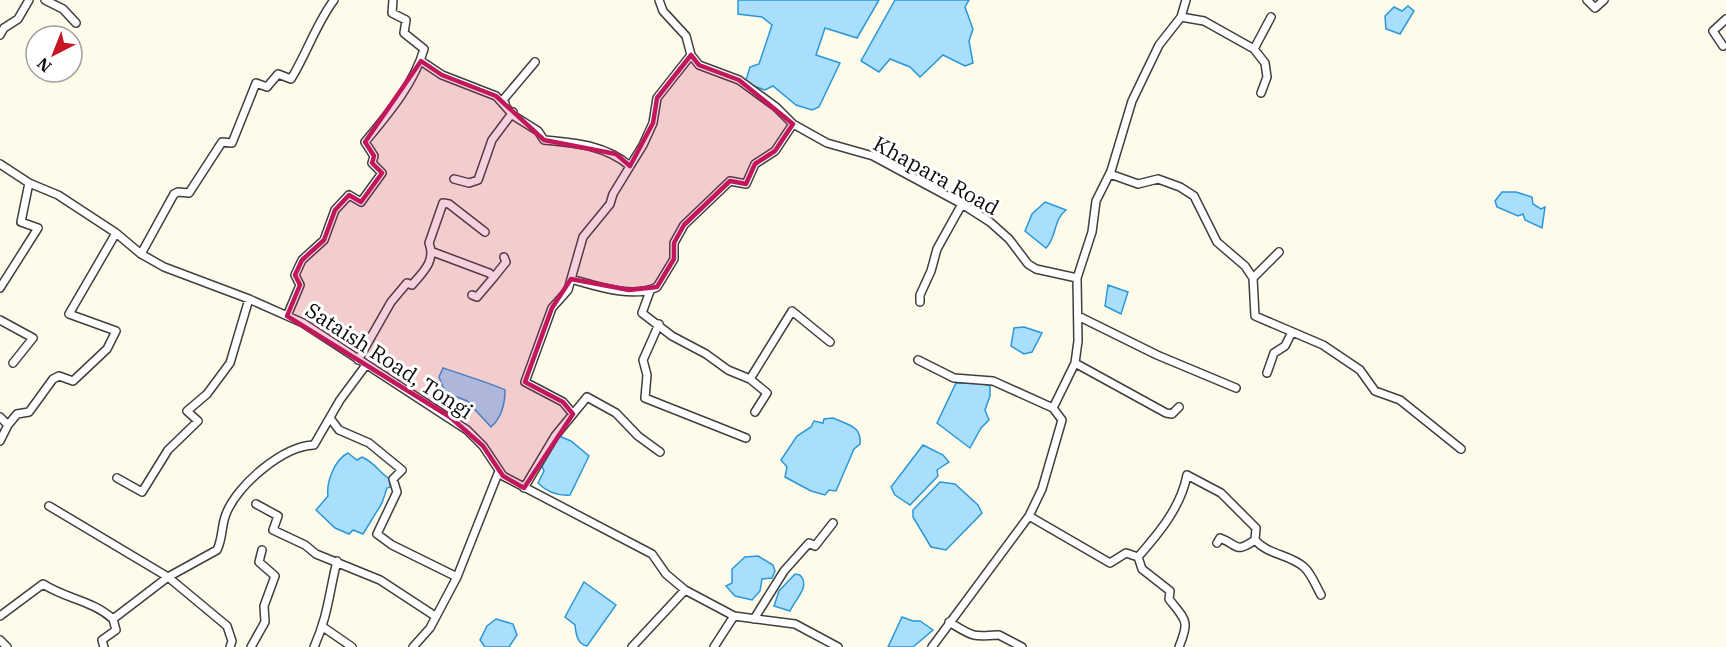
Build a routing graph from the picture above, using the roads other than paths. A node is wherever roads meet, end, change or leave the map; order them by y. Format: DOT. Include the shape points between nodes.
graph roads {
  1 [pos="29,0"];
  2 [pos="45,0"];
  3 [pos="334,0"];
  4 [pos="393,0"];
  5 [pos="659,0"];
  6 [pos="1186,0"];
  7 [pos="1587,0"];
  8 [pos="1604,0"];
  9 [pos="1181,17"];
  10 [pos="1271,17"];
  11 [pos="1726,19"];
  12 [pos="76,22"];
  13 [pos="1,30"];
  14 [pos="1723,46"];
  15 [pos="1254,49"];
  16 [pos="691,54"];
  17 [pos="421,61"];
  18 [pos="535,62"];
  19 [pos="1261,93"];
  20 [pos="506,103"];
  21 [pos="513,112"];
  22 [pos="793,124"];
  23 [pos="0,164"];
  24 [pos="630,166"];
  25 [pos="1110,174"];
  26 [pos="454,179"];
  27 [pos="29,183"];
  28 [pos="962,204"];
  29 [pos="485,232"];
  30 [pos="116,233"];
  31 [pos="433,252"];
  32 [pos="1279,252"];
  33 [pos="141,254"];
  34 [pos="504,257"];
  35 [pos="494,277"];
  36 [pos="1077,278"];
  37 [pos="1253,278"];
  38 [pos="571,279"];
  39 [pos="0,288"];
  40 [pos="650,291"];
  41 [pos="472,295"];
  42 [pos="249,299"];
  43 [pos="920,302"];
  44 [pos="287,316"];
  45 [pos="1078,316"];
  46 [pos="0,320"];
  47 [pos="659,324"];
  48 [pos="1292,332"];
  49 [pos="830,342"];
  50 [pos="358,360"];
  51 [pos="918,360"];
  52 [pos="13,363"];
  53 [pos="1076,363"];
  54 [pos="366,365"];
  55 [pos="1267,373"];
  56 [pos="750,379"];
  57 [pos="1236,388"];
  58 [pos="1179,407"];
  59 [pos="1053,408"];
  60 [pos="755,412"];
  61 [pos="573,414"];
  62 [pos="0,417"];
  63 [pos="330,418"];
  64 [pos="8,425"];
  65 [pos="746,438"];
  66 [pos="0,441"];
  67 [pos="1461,449"];
  68 [pos="660,452"];
  69 [pos="500,471"];
  70 [pos="117,478"];
  71 [pos="524,488"];
  72 [pos="256,504"];
  73 [pos="49,506"];
  74 [pos="1029,516"];
  75 [pos="833,523"];
  76 [pos="1255,540"];
  77 [pos="1217,543"];
  78 [pos="262,550"];
  79 [pos="1138,557"];
  80 [pos="337,561"];
  81 [pos="457,576"];
  82 [pos="168,577"];
  83 [pos="685,590"];
  84 [pos="1321,595"];
  85 [pos="0,616"];
  86 [pos="435,616"];
  87 [pos="734,616"];
  88 [pos="113,619"];
  89 [pos="754,619"];
  90 [pos="949,622"];
  91 [pos="323,627"];
  92 [pos="0,640"];
  93 [pos="7,647"];
  94 [pos="104,647"];
  95 [pos="230,647"];
  96 [pos="251,647"];
  97 [pos="314,647"];
  98 [pos="352,647"];
  99 [pos="413,647"];
  100 [pos="632,647"];
  101 [pos="714,647"];
  102 [pos="838,647"];
  103 [pos="932,647"];
  104 [pos="1022,647"];
  105 [pos="1179,647"];
  1 -- 13 [label="street" via="18,19"];
  2 -- 12 [label="street" via="63,9"];
  3 -- 33 [label="street" via="320,19 312,43 291,79 278,74 267,87 256,83 232,143 220,145 189,193 174,194"];
  4 -- 17 [label="street" via="392,13 406,20 404,33 424,49"];
  5 -- 16 [label="street, Khapara Road" via="663,11 686,36"];
  6 -- 9 [label="street"];
  7 -- 8 [label="street" via="1596,8"];
  9 -- 15 [label="street" via="1204,21"];
  9 -- 25 [label="street" via="1159,45 1132,101"];
  10 -- 15 [label="street"];
  11 -- 14 [label="street" via="1713,31"];
  15 -- 19 [label="street" via="1265,63 1267,77"];
  16 -- 22 [label="street, Khapara Road" via="699,64 739,80"];
  16 -- 24 [label="street" via="657,98 653,123"];
  17 -- 20 [label="street" via="442,75"];
  17 -- 44 [label="street" via="387,116 365,142 374,156 372,163 382,173 361,202 349,195 335,210 324,240 302,260 295,274 300,285"];
  18 -- 20 [label="street" via="503,100"];
  20 -- 21 [label="street"];
  21 -- 24 [label="street" via="544,140 573,142 616,154"];
  21 -- 26 [label="street" via="492,140 478,180 469,183"];
  22 -- 28 [label="street, Khapara Road" via="827,142 873,156"];
  22 -- 40 [label="street" via="775,151 755,164 746,184 730,181 684,225 674,243 674,259 663,281"];
  23 -- 27 [label="street, Sataish Road, Tongi"];
  24 -- 38 [label="street" via="610,204 583,237"];
  25 -- 36 [label="street" via="1096,201 1092,232"];
  25 -- 37 [label="street" via="1138,184 1158,179 1194,196 1217,242"];
  27 -- 30 [label="street, Sataish Road, Tongi" via="58,195"];
  27 -- 39 [label="street" via="21,222 38,228"];
  28 -- 36 [label="street, Khapara Road" via="1009,239 1028,264"];
  28 -- 43 [label="street" via="937,249"];
  29 -- 31 [label="street" via="446,201 429,243"];
  30 -- 33 [label="street, Sataish Road, Tongi"];
  30 -- 64 [label="street" via="69,314 116,331 108,349 73,381 59,376 53,379 29,412 17,414"];
  31 -- 35 [label="street"];
  31 -- 50 [label="street" via="429,264 412,285 407,283 391,302"];
  32 -- 37 [label="street"];
  33 -- 42 [label="street, Sataish Road, Tongi" via="164,267"];
  34 -- 35 [label="street" via="506,262"];
  35 -- 41 [label="street" via="481,295"];
  36 -- 45 [label="street"];
  37 -- 48 [label="street" via="1255,316"];
  38 -- 40 [label="street" via="606,288"];
  38 -- 61 [label="street" via="568,290 552,308 525,382 563,402"];
  40 -- 47 [label="street" via="640,311"];
  42 -- 44 [label="street, Sataish Road, Tongi"];
  42 -- 70 [label="street" via="230,363 207,394 187,411 198,421 168,450 142,492"];
  44 -- 50 [label="street, Sataish Road, Tongi"];
  45 -- 53 [label="street"];
  45 -- 57 [label="street"];
  46 -- 52 [label="street" via="33,338"];
  47 -- 56 [label="street" via="728,370"];
  47 -- 65 [label="street" via="643,360 647,375 645,398"];
  48 -- 55 [label="street" via="1285,346 1274,353"];
  48 -- 67 [label="street" via="1323,345 1360,370 1375,392 1400,400"];
  49 -- 56 [label="street" via="792,311"];
  50 -- 54 [label="street, Sataish Road, Tongi"];
  51 -- 59 [label="street" via="954,378 993,381"];
  53 -- 58 [label="street" via="1166,413 1172,414"];
  53 -- 59 [label="street"];
  54 -- 63 [label="street"];
  54 -- 69 [label="street, Sataish Road, Tongi" via="467,430"];
  56 -- 60 [label="street" via="767,393"];
  59 -- 74 [label="street" via="1062,420 1060,434"];
  61 -- 68 [label="street" via="587,397 616,413"];
  61 -- 71 [label="street"];
  62 -- 64 [label="street"];
  63 -- 81 [label="street" via="339,430 369,443 402,470 393,479 397,492 377,534"];
  63 -- 82 [label="street" via="314,445 299,445 271,460 234,498 214,554"];
  64 -- 66 [label="street"];
  69 -- 71 [label="street, Sataish Road, Tongi"];
  69 -- 81 [label="street"];
  71 -- 83 [label="street, Sataish Road, Tongi" via="651,554"];
  72 -- 80 [label="street" via="278,516 273,530"];
  73 -- 82 [label="street"];
  74 -- 79 [label="street" via="1110,563 1126,553"];
  74 -- 90 [label="street"];
  75 -- 89 [label="street" via="815,546 809,543 784,571"];
  76 -- 77 [label="street" via="1243,548 1220,538"];
  76 -- 79 [label="street" via="1256,528 1221,493 1187,475 1177,505"];
  76 -- 84 [label="street" via="1263,549 1305,568"];
  78 -- 96 [label="street" via="259,562 275,576 266,599 263,627"];
  79 -- 105 [label="street" via="1142,568 1170,591 1169,599 1185,620 1187,628"];
  80 -- 86 [label="street" via="380,580"];
  80 -- 91 [label="street"];
  81 -- 86 [label="street"];
  82 -- 88 [label="street"];
  82 -- 95 [label="street" via="227,626"];
  83 -- 87 [label="street, Sataish Road, Tongi"];
  83 -- 100 [label="street"];
  85 -- 88 [label="street" via="43,584 89,602"];
  86 -- 99 [label="street"];
  87 -- 89 [label="street, Sataish Road, Tongi"];
  87 -- 101 [label="street"];
  88 -- 94 [label="street" via="116,630 102,640"];
  89 -- 102 [label="street, Sataish Road, Tongi" via="795,624"];
  90 -- 103 [label="street"];
  90 -- 104 [label="street" via="972,636 999,635"];
  91 -- 97 [label="street"];
  91 -- 98 [label="street"];
  92 -- 93 [label="street"];
}
